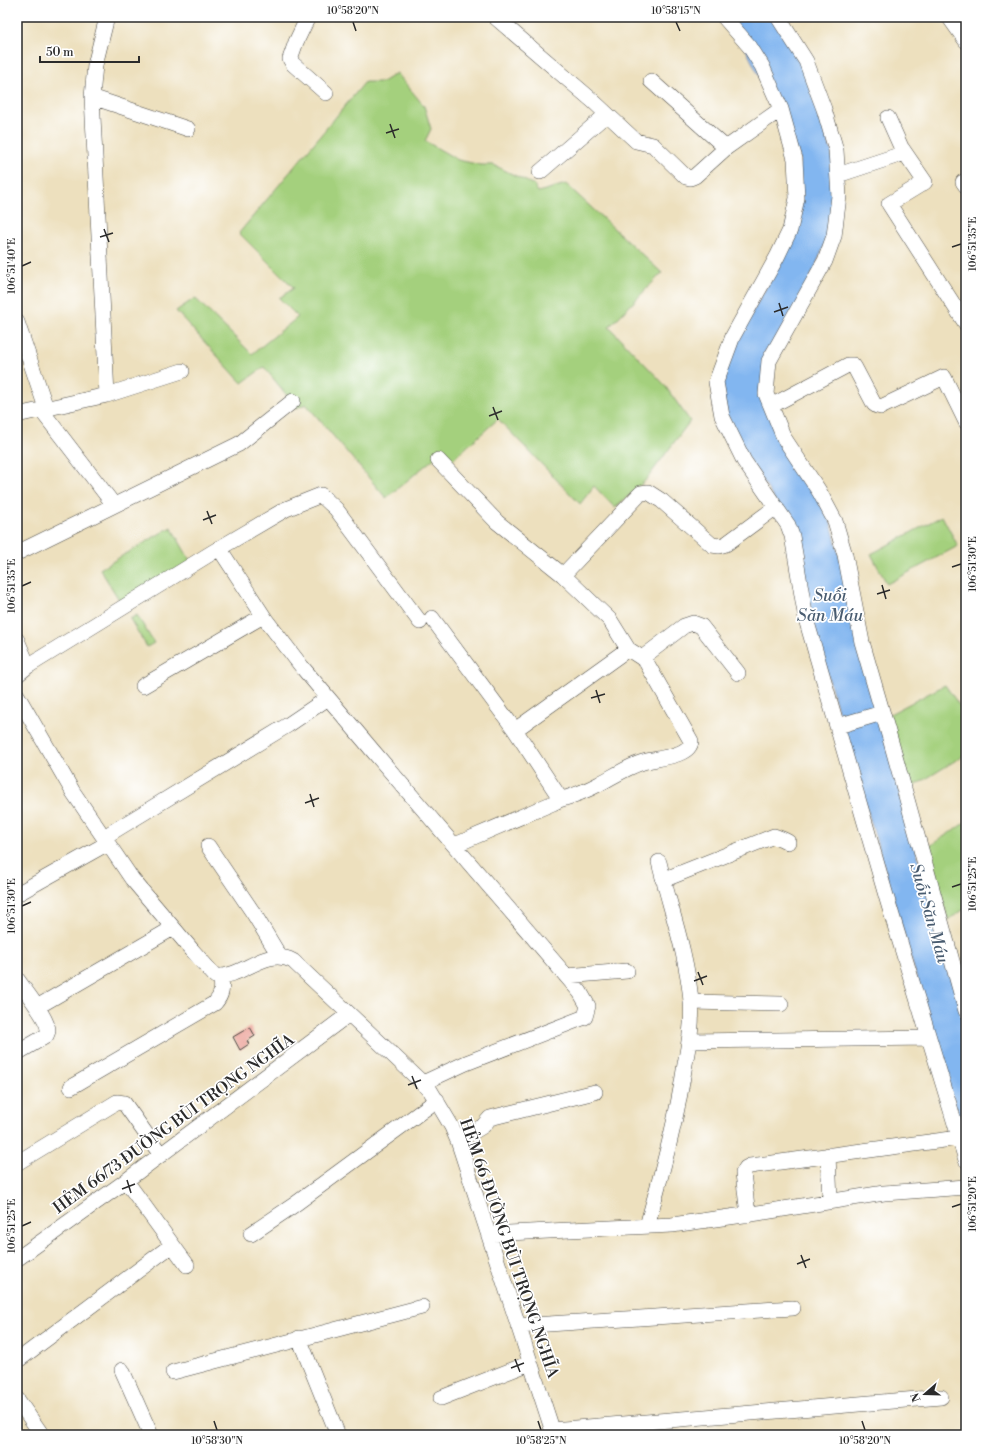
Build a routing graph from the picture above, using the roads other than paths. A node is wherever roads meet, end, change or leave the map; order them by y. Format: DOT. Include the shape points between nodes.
graph roads {
  1 [pos="108,17"];
  2 [pos="308,17"];
  3 [pos="495,17"];
  4 [pos="724,17"];
  5 [pos="778,17"];
  6 [pos="949,17"];
  7 [pos="966,41"];
  8 [pos="651,81"];
  9 [pos="326,93"];
  10 [pos="92,97"];
  11 [pos="781,109"];
  12 [pos="607,114"];
  13 [pos="888,118"];
  14 [pos="188,129"];
  15 [pos="726,148"];
  16 [pos="905,153"];
  17 [pos="540,172"];
  18 [pos="838,175"];
  19 [pos="17,322"];
  20 [pos="966,324"];
  21 [pos="182,372"];
  22 [pos="106,395"];
  23 [pos="293,401"];
  24 [pos="771,406"];
  25 [pos="44,409"];
  26 [pos="17,416"];
  27 [pos="966,422"];
  28 [pos="438,460"];
  29 [pos="114,505"];
  30 [pos="776,507"];
  31 [pos="219,548"];
  32 [pos="17,553"];
  33 [pos="563,575"];
  34 [pos="263,616"];
  35 [pos="17,640"];
  36 [pos="628,649"];
  37 [pos="642,658"];
  38 [pos="22,670"];
  39 [pos="738,673"];
  40 [pos="143,686"];
  41 [pos="17,695"];
  42 [pos="328,698"];
  43 [pos="882,713"];
  44 [pos="838,726"];
  45 [pos="515,730"];
  46 [pos="559,800"];
  47 [pos="106,840"];
  48 [pos="788,842"];
  49 [pos="208,846"];
  50 [pos="455,846"];
  51 [pos="659,862"];
  52 [pos="663,880"];
  53 [pos="17,894"];
  54 [pos="174,928"];
  55 [pos="280,957"];
  56 [pos="627,971"];
  57 [pos="221,976"];
  58 [pos="566,976"];
  59 [pos="17,979"];
  60 [pos="691,1002"];
  61 [pos="781,1004"];
  62 [pos="37,1007"];
  63 [pos="966,1011"];
  64 [pos="350,1014"];
  65 [pos="928,1038"];
  66 [pos="689,1041"];
  67 [pos="17,1054"];
  68 [pos="423,1083"];
  69 [pos="71,1087"];
  70 [pos="595,1092"];
  71 [pos="437,1100"];
  72 [pos="959,1138"];
  73 [pos="458,1141"];
  74 [pos="161,1154"];
  75 [pos="828,1155"];
  76 [pos="966,1160"];
  77 [pos="17,1163"];
  78 [pos="126,1181"];
  79 [pos="966,1187"];
  80 [pos="830,1202"];
  81 [pos="748,1214"];
  82 [pos="647,1226"];
  83 [pos="251,1234"];
  84 [pos="489,1234"];
  85 [pos="172,1245"];
  86 [pos="17,1259"];
  87 [pos="187,1265"];
  88 [pos="422,1306"];
  89 [pos="793,1308"];
  90 [pos="518,1326"];
  91 [pos="299,1338"];
  92 [pos="17,1361"];
  93 [pos="530,1363"];
  94 [pos="122,1370"];
  95 [pos="172,1372"];
  96 [pos="942,1397"];
  97 [pos="441,1398"];
  98 [pos="17,1399"];
  99 [pos="553,1432"];
  100 [pos="42,1435"];
  101 [pos="151,1435"];
  102 [pos="338,1435"];
  1 -- 10 [label="street" via="94,65"];
  2 -- 9 [label="street" via="290,59"];
  3 -- 12 [label="street"];
  4 -- 11 [label="street" via="762,66"];
  5 -- 18 [label="street" via="806,60 836,150"];
  6 -- 7 [label="street"];
  8 -- 15 [label="street"];
  10 -- 14 [label="street"];
  10 -- 22 [label="street"];
  11 -- 15 [label="street"];
  11 -- 30 [label="street" via="795,159 797,198 790,230 733,336 716,382 722,416 744,461"];
  12 -- 15 [label="street" via="636,141 653,145 686,177 695,176"];
  12 -- 17 [label="street"];
  13 -- 16 [label="street"];
  16 -- 18 [label="street"];
  16 -- 20 [label="street" via="925,182 889,204"];
  18 -- 24 [label="street" via="839,196 835,230 825,261 769,361 766,394"];
  19 -- 25 [label="street"];
  21 -- 22 [label="street"];
  22 -- 25 [label="street"];
  23 -- 29 [label="street" via="239,444"];
  24 -- 27 [label="street" via="852,365 856,368 874,404 881,407 944,377"];
  24 -- 43 [label="street" via="784,438 819,491 835,521 845,555 862,642"];
  25 -- 26 [label="street"];
  25 -- 29 [label="street"];
  28 -- 33 [label="street" via="497,522"];
  29 -- 32 [label="street"];
  30 -- 33 [label="street" via="726,544 719,546 712,545 662,501 648,492 641,493"];
  30 -- 44 [label="street" via="792,536 806,619"];
  31 -- 34 [label="street"];
  31 -- 38 [label="street"];
  31 -- 45 [label="street" via="286,509 321,495 336,509"];
  33 -- 36 [label="street" via="610,620"];
  34 -- 40 [label="street"];
  34 -- 42 [label="street"];
  35 -- 38 [label="street"];
  36 -- 37 [label="street"];
  36 -- 45 [label="street"];
  37 -- 39 [label="street" via="693,622 702,626"];
  37 -- 46 [label="street" via="669,701 691,741 691,746 678,754 632,765 580,793"];
  41 -- 47 [label="street" via="73,792"];
  42 -- 47 [label="street"];
  42 -- 50 [label="street"];
  43 -- 44 [label="street"];
  43 -- 63 [label="street"];
  44 -- 65 [label="street"];
  45 -- 46 [label="street"];
  46 -- 50 [label="street"];
  47 -- 53 [label="street"];
  47 -- 54 [label="street" via="132,879"];
  48 -- 52 [label="street" via="774,836"];
  49 -- 55 [label="street"];
  50 -- 58 [label="street"];
  51 -- 52 [label="street"];
  52 -- 60 [label="street" via="688,977"];
  54 -- 57 [label="street" via="215,976"];
  54 -- 62 [label="street"];
  55 -- 57 [label="street" via="271,957"];
  55 -- 64 [label="street, HẺM 66 ĐƯỜNG BÙI TRỌNG NGHĨA" via="294,961"];
  56 -- 58 [label="street"];
  57 -- 69 [label="street" via="222,996 216,1003"];
  58 -- 68 [label="street" via="588,1006 585,1017 466,1063"];
  59 -- 62 [label="street"];
  60 -- 61 [label="street"];
  60 -- 66 [label="street"];
  62 -- 67 [label="street" via="48,1032 46,1036"];
  64 -- 68 [label="street, HẺM 66 ĐƯỜNG BÙI TRỌNG NGHĨA"];
  64 -- 74 [label="street, HẺM 66/73 ĐƯỜNG BÙI TRỌNG NGHĨA"];
  65 -- 66 [label="street"];
  65 -- 72 [label="street"];
  66 -- 82 [label="street" via="666,1159"];
  68 -- 71 [label="street, HẺM 66 ĐƯỜNG BÙI TRỌNG NGHĨA"];
  70 -- 73 [label="street" via="490,1118 483,1126"];
  71 -- 73 [label="street, HẺM 66 ĐƯỜNG BÙI TRỌNG NGHĨA"];
  71 -- 83 [label="street"];
  72 -- 75 [label="street"];
  72 -- 76 [label="street"];
  73 -- 84 [label="street, HẺM 66 ĐƯỜNG BÙI TRỌNG NGHĨA"];
  74 -- 77 [label="street" via="124,1103 117,1102"];
  74 -- 78 [label="street, HẺM 66/73 ĐƯỜNG BÙI TRỌNG NGHĨA"];
  75 -- 80 [label="street"];
  75 -- 81 [label="street" via="746,1168 743,1173"];
  78 -- 85 [label="street"];
  78 -- 86 [label="street, HẺM 66/73 ĐƯỜNG BÙI TRỌNG NGHĨA"];
  79 -- 80 [label="street" via="884,1192"];
  80 -- 81 [label="street"];
  81 -- 82 [label="street"];
  82 -- 84 [label="street"];
  84 -- 90 [label="street, HẺM 66 ĐƯỜNG BÙI TRỌNG NGHĨA"];
  85 -- 87 [label="street"];
  85 -- 92 [label="street"];
  88 -- 91 [label="street"];
  89 -- 90 [label="street"];
  90 -- 93 [label="street, HẺM 66 ĐƯỜNG BÙI TRỌNG NGHĨA"];
  91 -- 95 [label="street"];
  91 -- 102 [label="street"];
  93 -- 97 [label="street"];
  93 -- 99 [label="street, HẺM 66 ĐƯỜNG BÙI TRỌNG NGHĨA"];
  94 -- 101 [label="street"];
  96 -- 99 [label="street"];
  98 -- 100 [label="street"];
}
